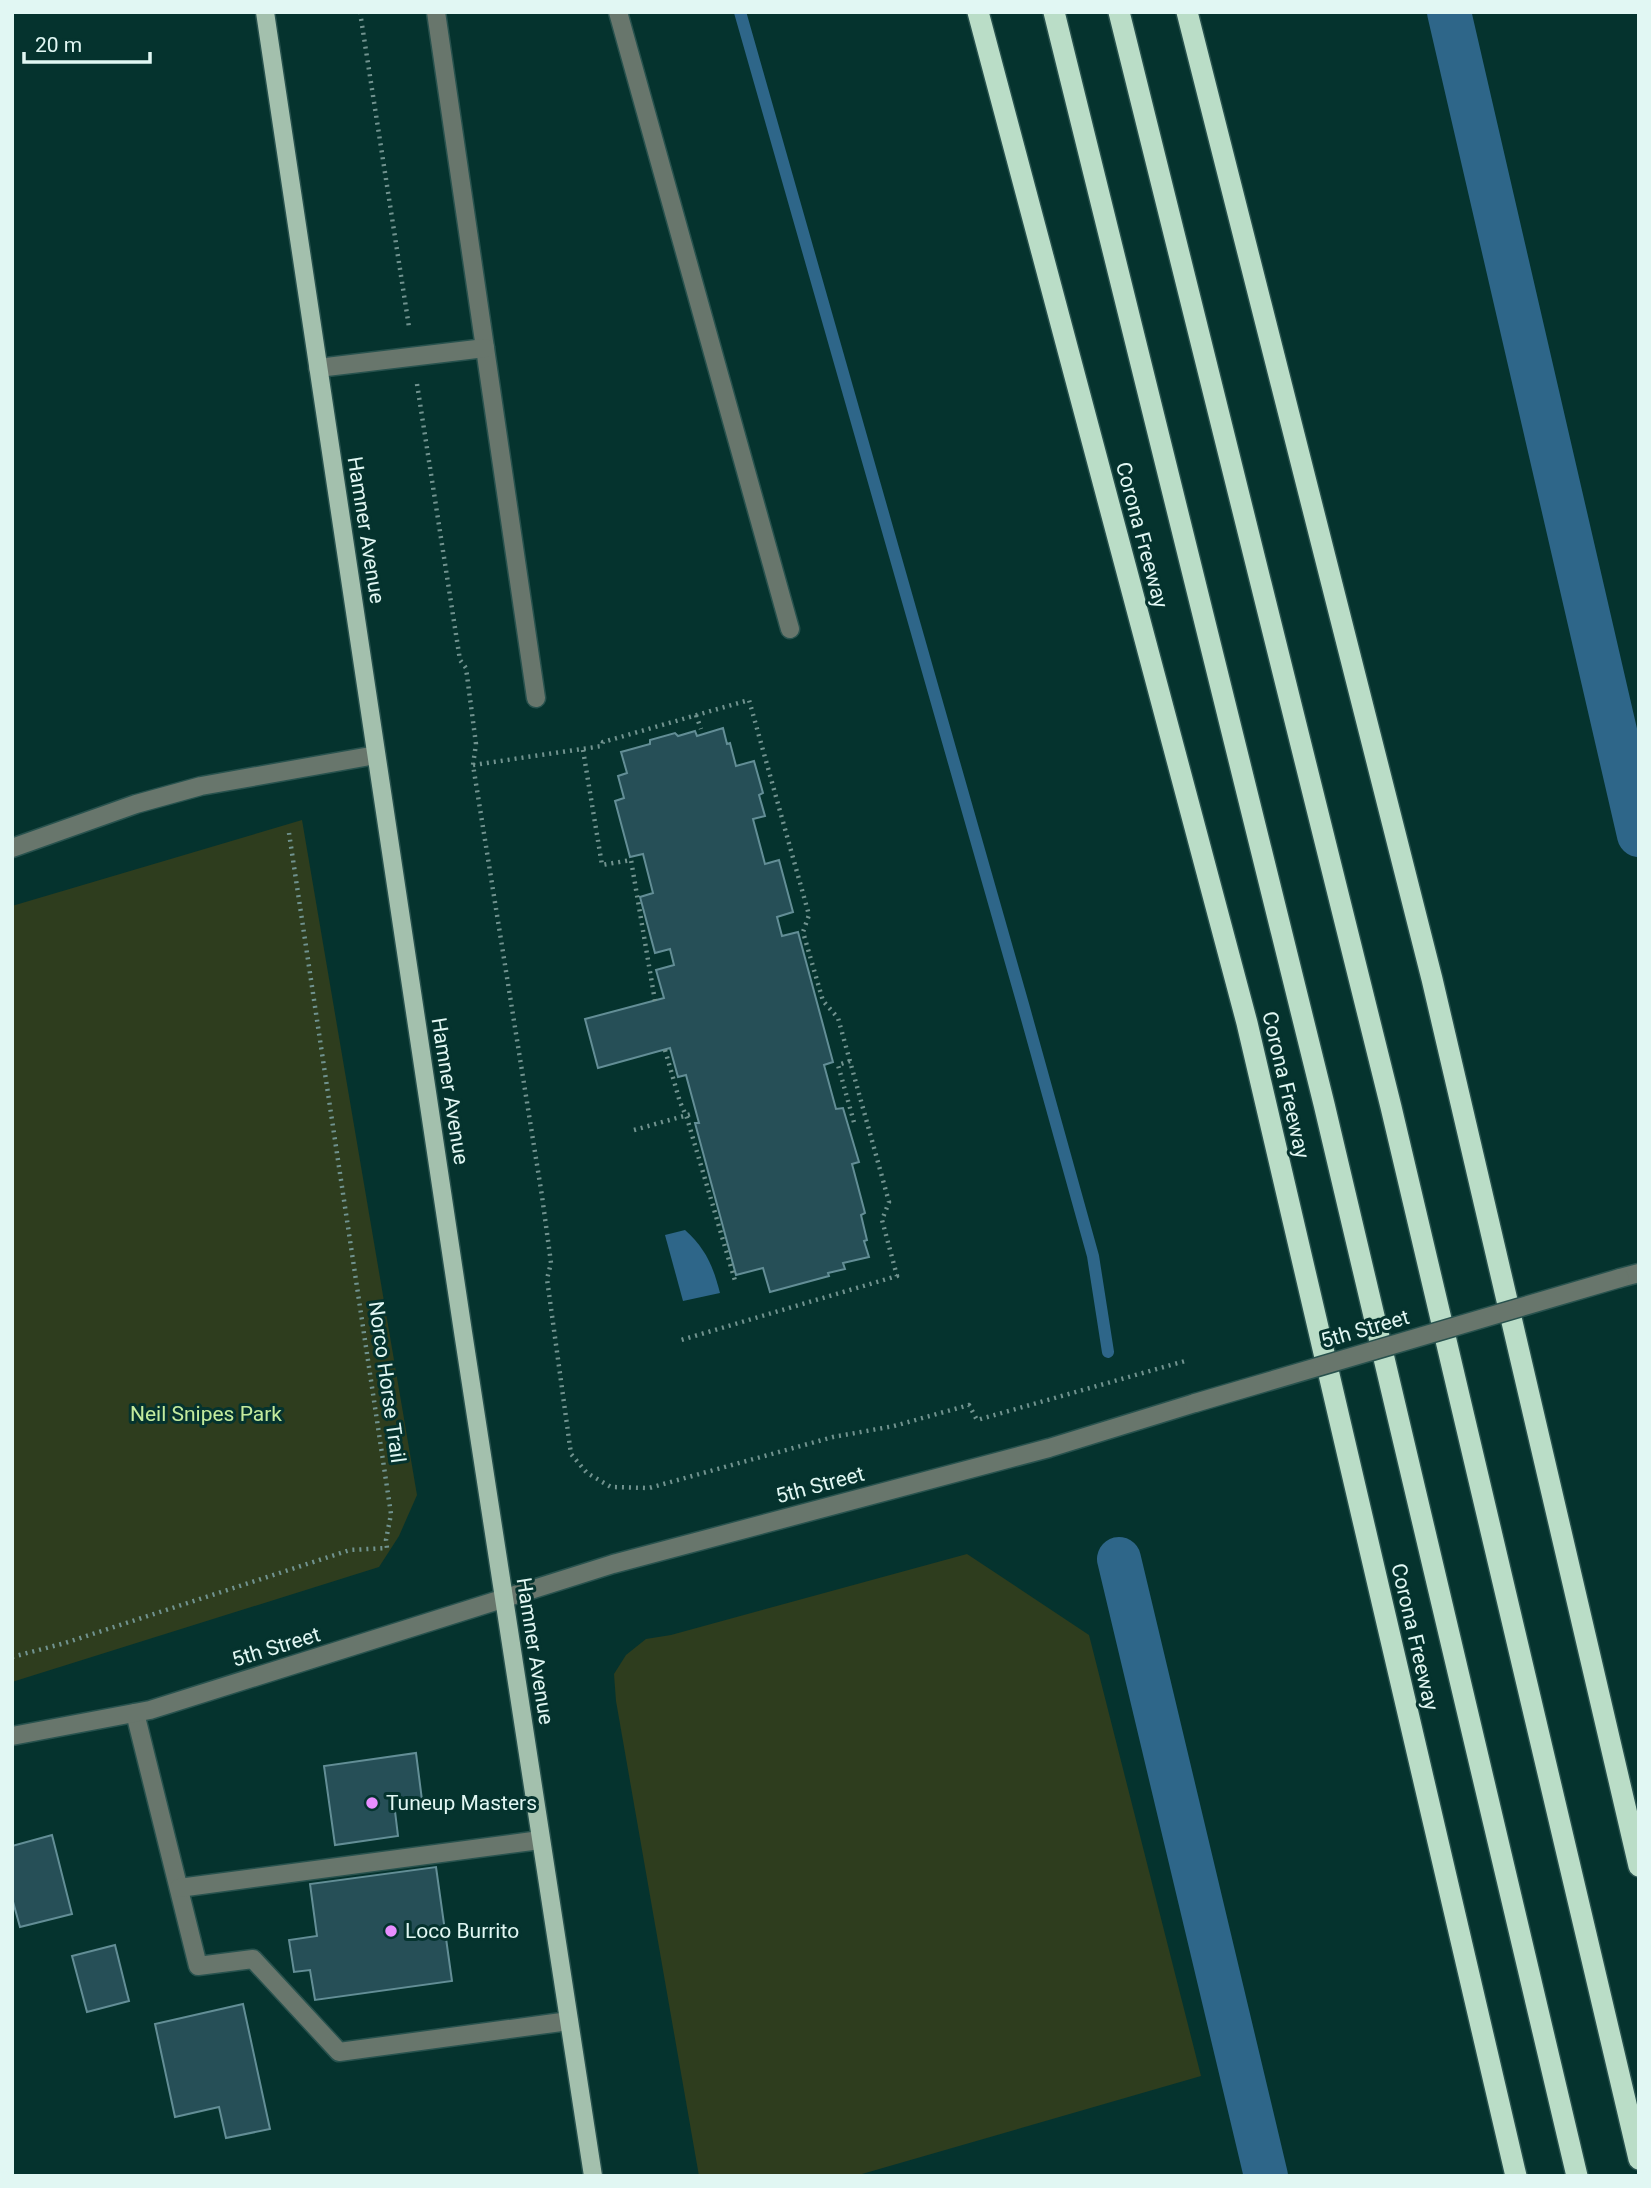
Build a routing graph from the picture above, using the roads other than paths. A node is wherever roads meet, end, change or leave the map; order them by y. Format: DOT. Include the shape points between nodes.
graph roads {
  1 [pos="265,12"];
  2 [pos="436,12"];
  3 [pos="618,12"];
  4 [pos="978,12"];
  5 [pos="1054,12"];
  6 [pos="1119,12"];
  7 [pos="1187,12"];
  8 [pos="485,348"];
  9 [pos="318,368"];
  10 [pos="790,629"];
  11 [pos="536,698"];
  12 [pos="376,755"];
  13 [pos="12,848"];
  14 [pos="1639,1273"];
  15 [pos="503,1598"];
  16 [pos="135,1713"];
  17 [pos="12,1736"];
  18 [pos="540,1840"];
  19 [pos="1639,1866"];
  20 [pos="179,1888"];
  21 [pos="569,2021"];
  22 [pos="1639,2159"];
  23 [pos="593,2176"];
  24 [pos="1516,2176"];
  25 [pos="1577,2176"];
  1 -- 9 [label="main road, Hamner Avenue"];
  2 -- 8 [label="street"];
  3 -- 10 [label="street"];
  4 -- 24 [label="highway, Corona Freeway" via="1247,1023"];
  5 -- 25 [label="highway" via="1324,1104"];
  6 -- 22 [label="highway" via="1391,1107"];
  7 -- 19 [label="highway" via="1432,979"];
  8 -- 9 [label="street"];
  8 -- 11 [label="street"];
  9 -- 12 [label="main road, Hamner Avenue"];
  12 -- 13 [label="street" via="201,786"];
  12 -- 15 [label="main road, Hamner Avenue"];
  14 -- 15 [label="street, 5th Street, bridge" via="1049,1448 613,1564"];
  15 -- 16 [label="street, 5th Street"];
  15 -- 18 [label="main road, Hamner Avenue"];
  16 -- 17 [label="street, 5th Street"];
  16 -- 20 [label="street"];
  18 -- 20 [label="street"];
  18 -- 21 [label="main road, Hamner Avenue"];
  20 -- 21 [label="street" via="198,1966 253,1959 339,2052"];
  21 -- 23 [label="main road, Hamner Avenue"];
}
